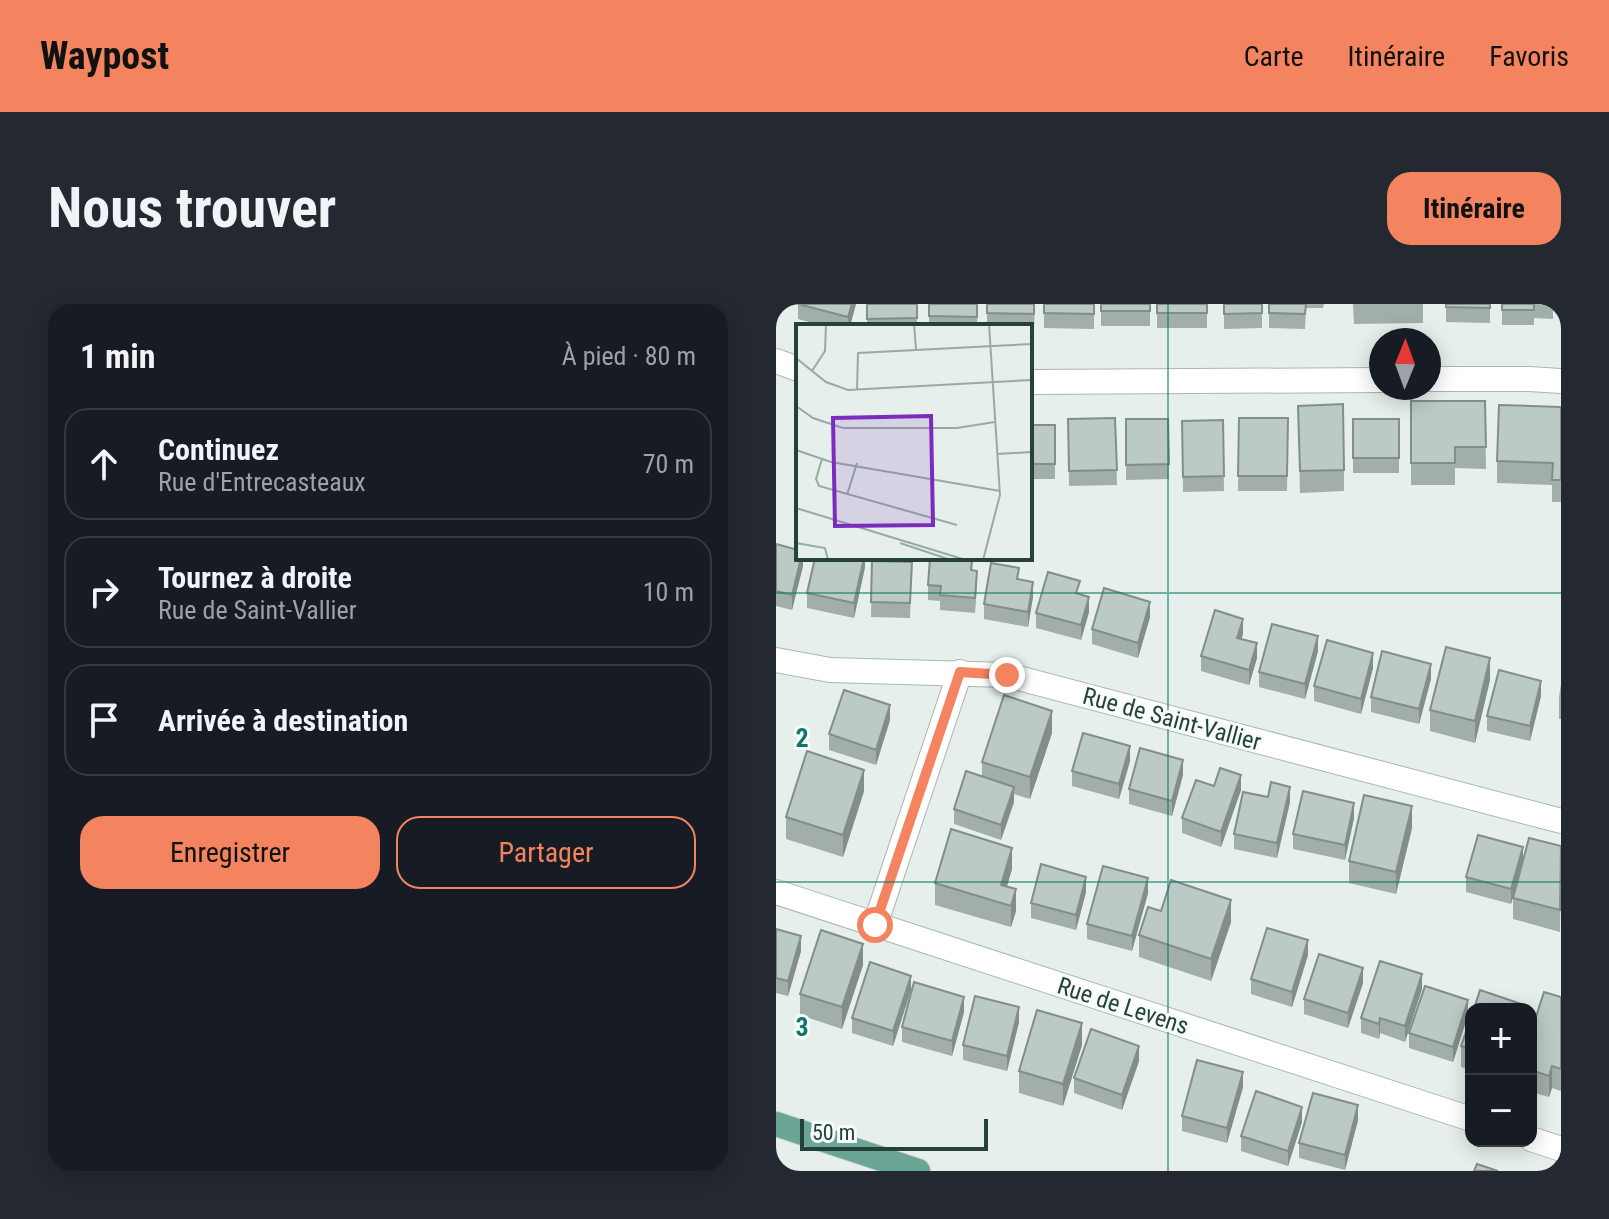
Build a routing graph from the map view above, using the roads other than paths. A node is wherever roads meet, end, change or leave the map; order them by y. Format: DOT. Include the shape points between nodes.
graph roads {
  1 [pos="776,361"];
  2 [pos="796,368"];
  3 [pos="1441,379"];
  4 [pos="1369,380"];
  5 [pos="1561,381"];
  6 [pos="1032,382"];
  7 [pos="776,660"];
  8 [pos="960,672"];
  9 [pos="1561,821"];
  10 [pos="776,892"];
  11 [pos="875,925"];
  12 [pos="1465,1117"];
  13 [pos="776,1124"];
  14 [pos="1537,1141"];
  15 [pos="1561,1149"];
  16 [pos="918,1171"];
  1 -- 2 [label="street"];
  3 -- 5 [label="street"];
  4 -- 6 [label="street"];
  7 -- 8 [label="street, Rue de Saint-Vallier" via="830,670"];
  8 -- 9 [label="street, Rue de Saint-Vallier" via="1007,675"];
  8 -- 11 [label="street"];
  10 -- 11 [label="street, Rue de Levens"];
  11 -- 12 [label="street, Rue de Levens"];
  13 -- 16 [label="main road"];
  14 -- 15 [label="street"];
}
